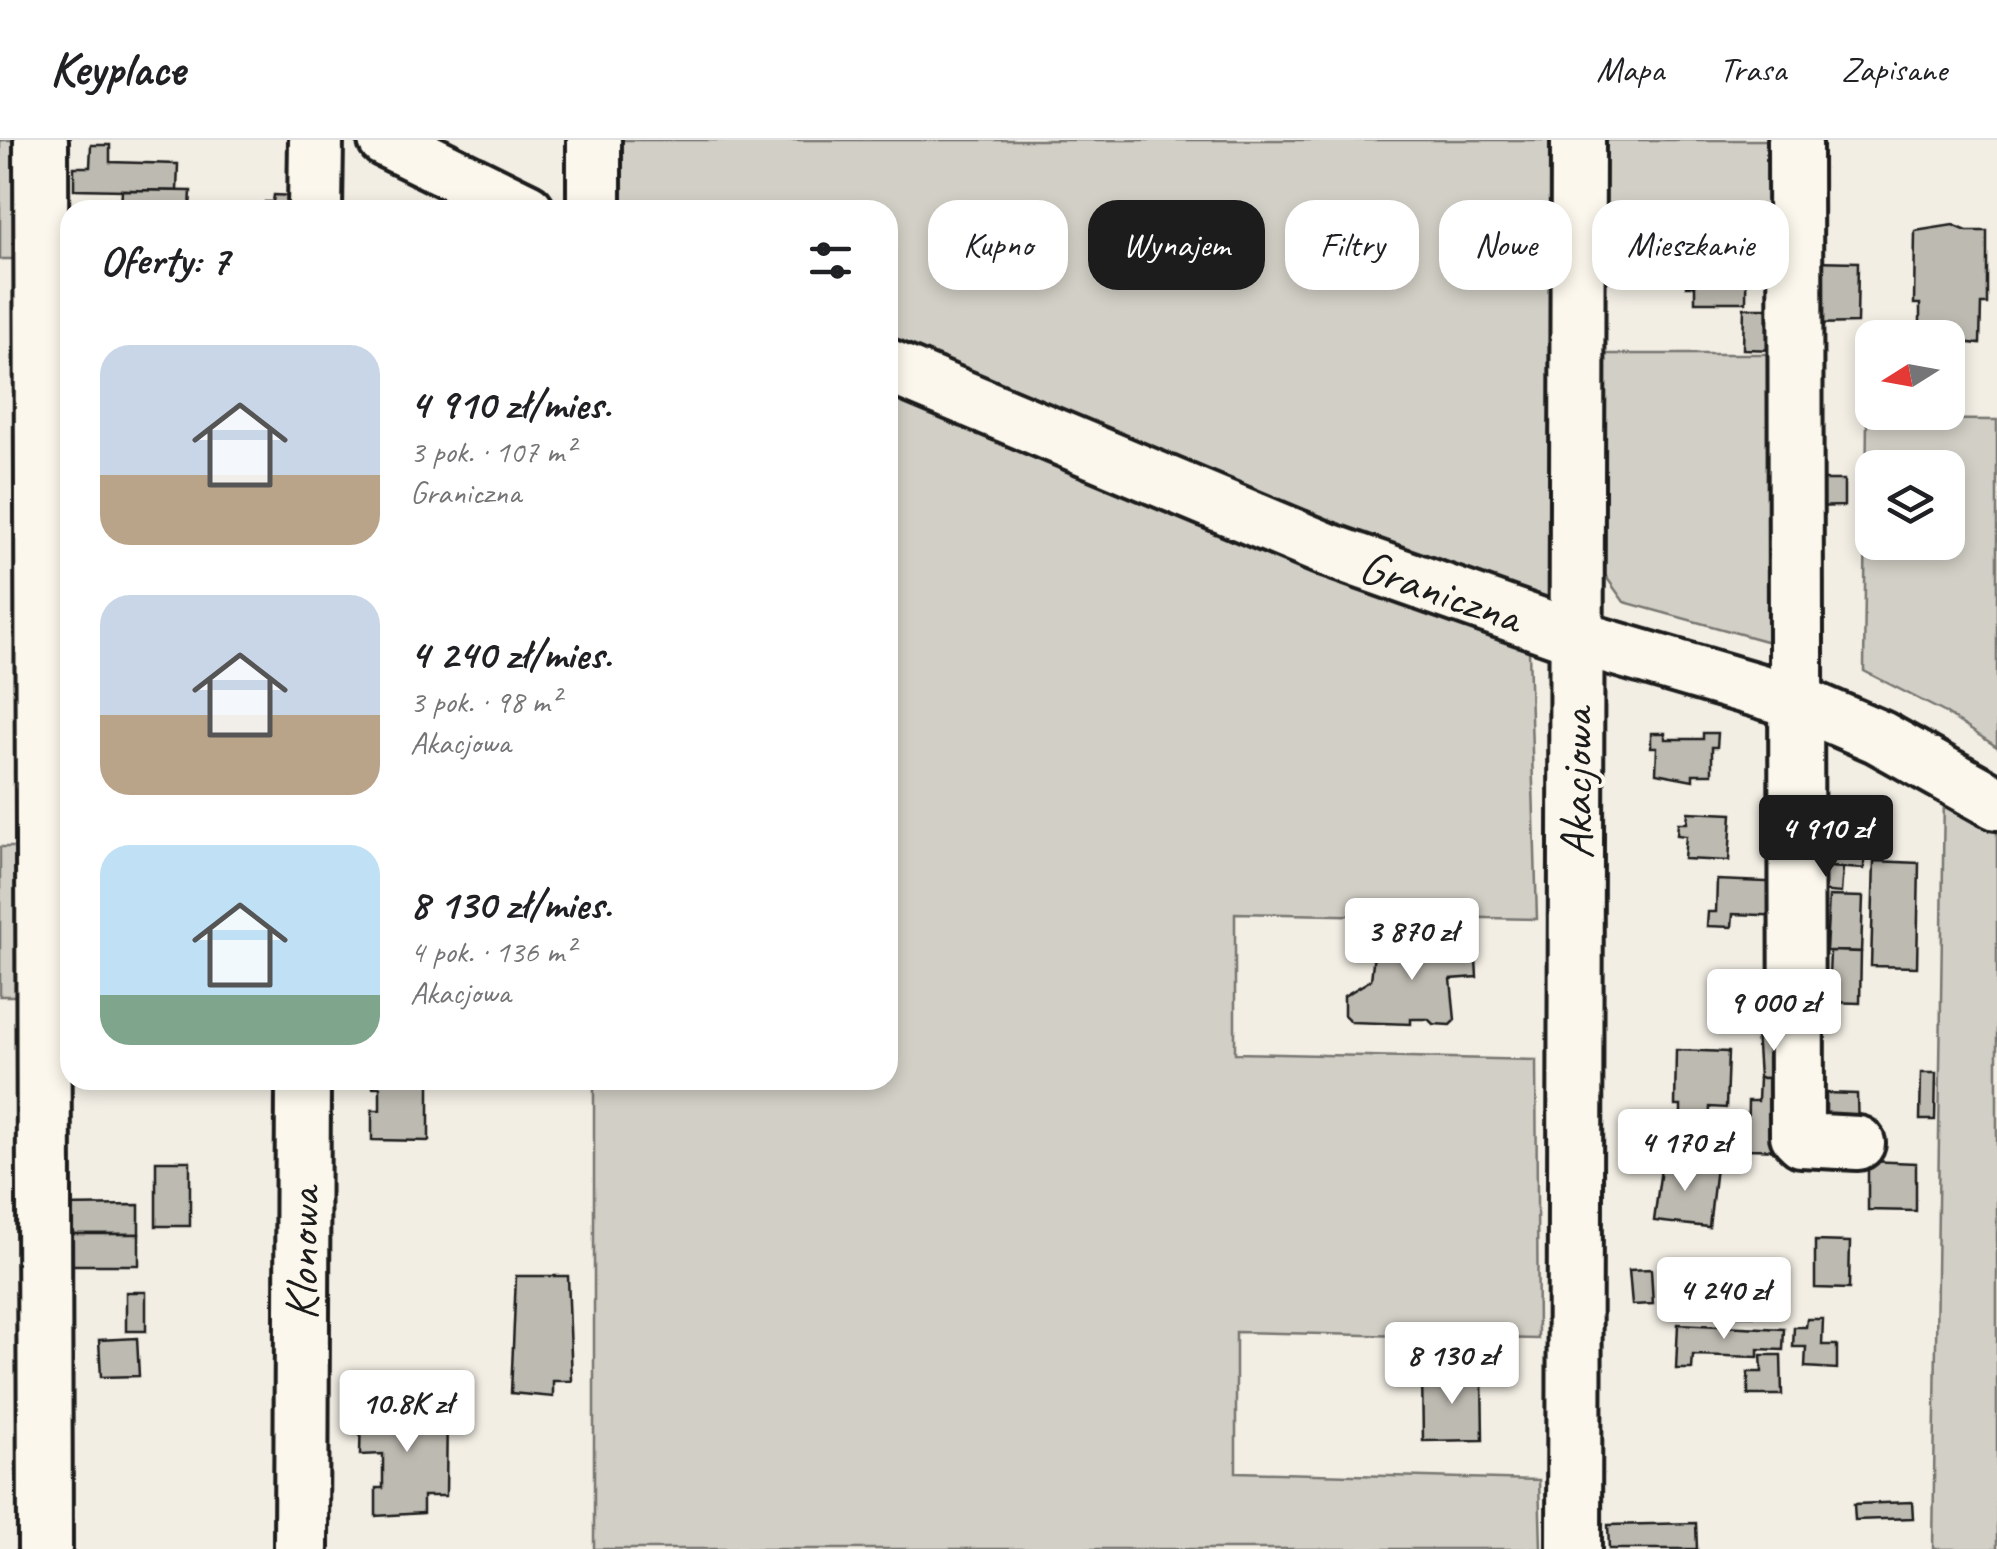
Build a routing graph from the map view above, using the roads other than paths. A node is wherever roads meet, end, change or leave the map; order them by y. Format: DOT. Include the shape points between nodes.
graph roads {
  1 [pos="41,140"];
  2 [pos="316,140"];
  3 [pos="385,140"];
  4 [pos="594,140"];
  5 [pos="1578,140"];
  6 [pos="1795,140"];
  7 [pos="315,200"];
  8 [pos="507,200"];
  9 [pos="594,200"];
  10 [pos="898,370"];
  11 [pos="1575,638"];
  12 [pos="1798,702"];
  13 [pos="1997,803"];
  14 [pos="304,1090"];
  15 [pos="1858,1143"];
  16 [pos="45,1549"];
  17 [pos="301,1549"];
  18 [pos="1574,1549"];
  1 -- 16 [label="street"];
  2 -- 7 [label="street"];
  3 -- 8 [label="street"];
  4 -- 9 [label="street"];
  5 -- 11 [label="street, Akacjowa"];
  6 -- 12 [label="street"];
  10 -- 11 [label="street, Graniczna" via="1328,550"];
  11 -- 12 [label="street, Graniczna"];
  11 -- 18 [label="street, Akacjowa"];
  12 -- 13 [label="street, Graniczna"];
  12 -- 15 [label="street" via="1797,1135"];
  14 -- 17 [label="street, Klonowa"];
}
